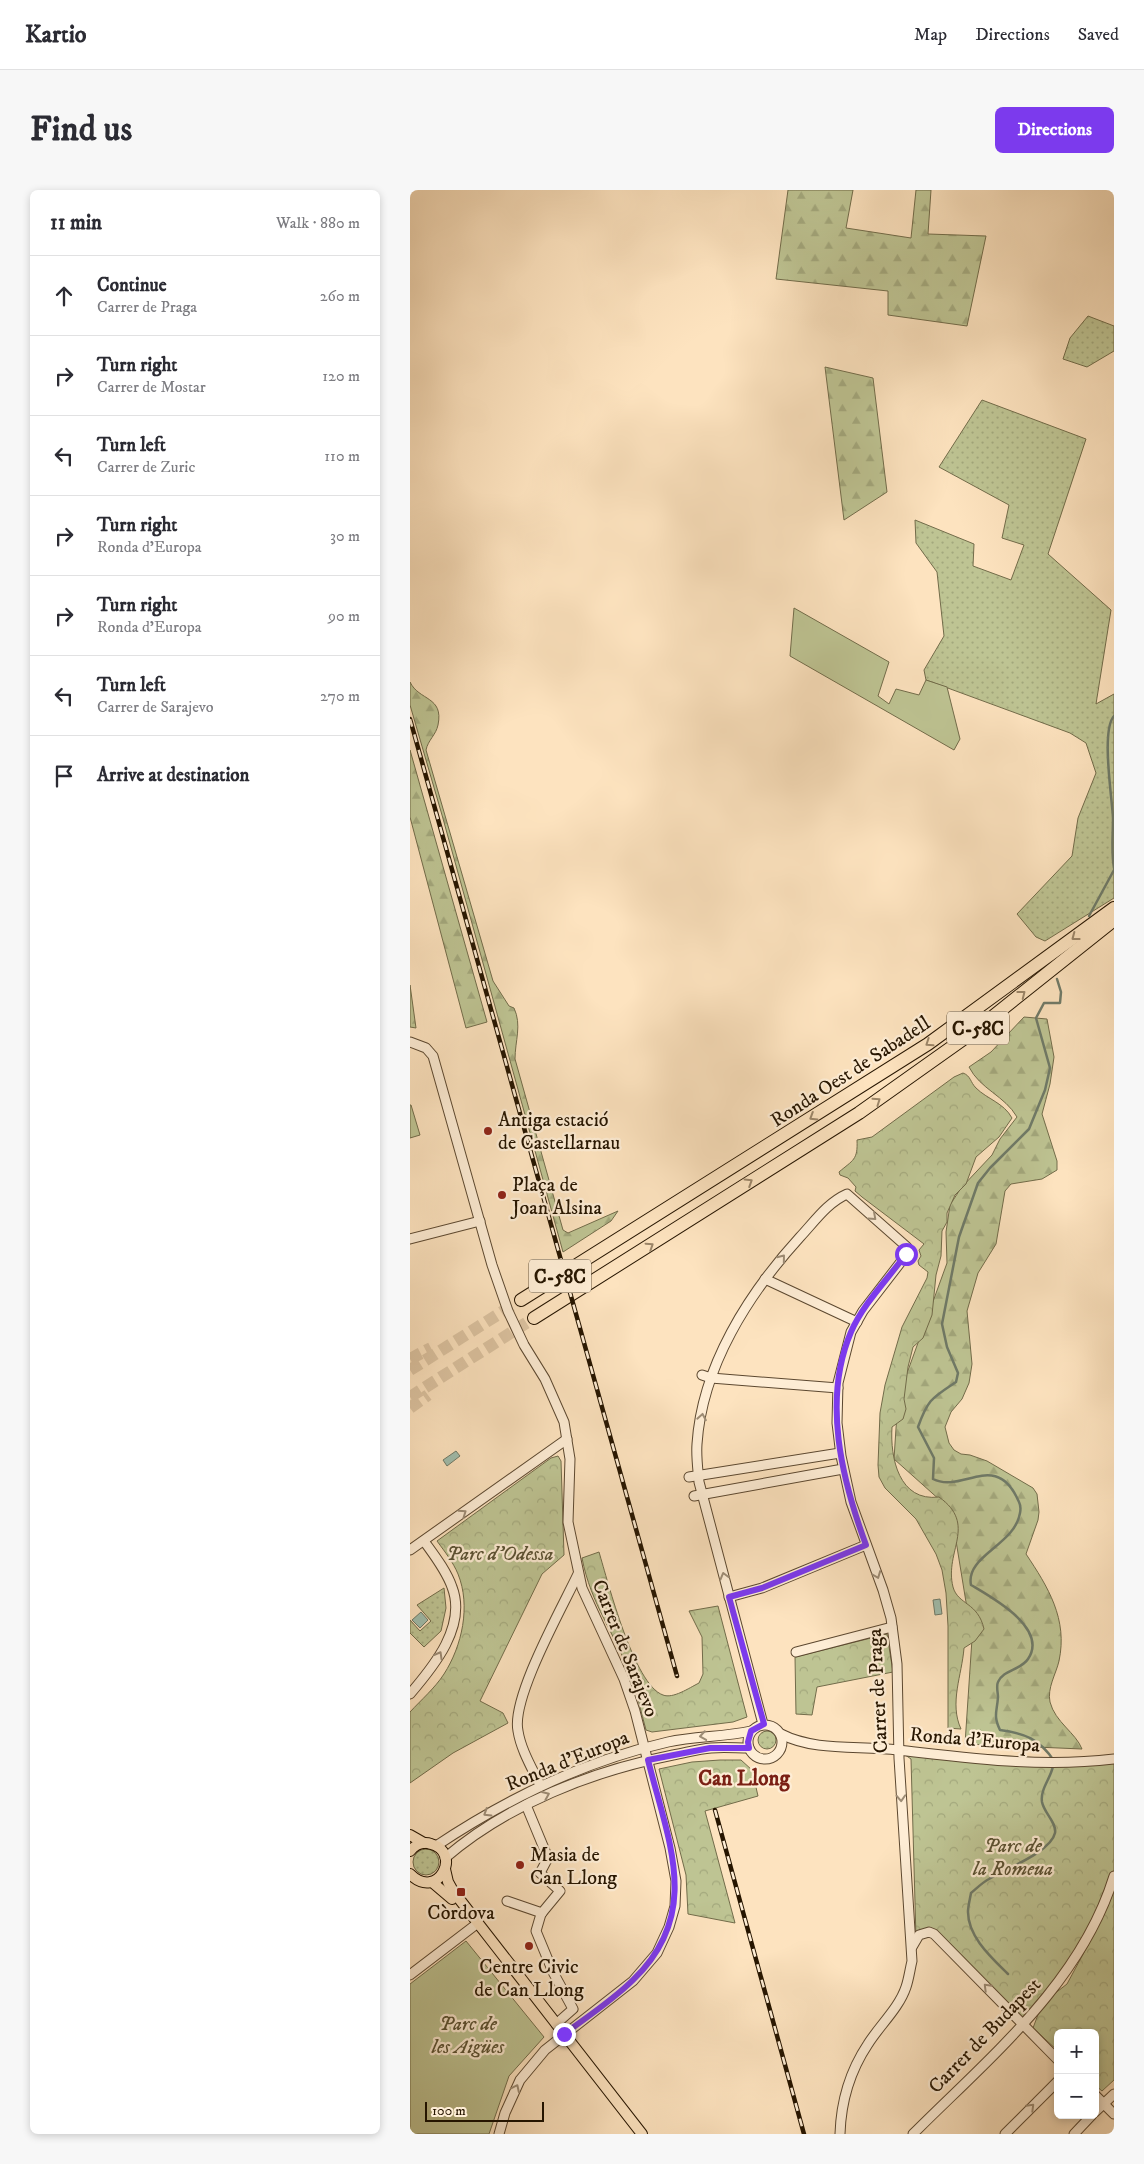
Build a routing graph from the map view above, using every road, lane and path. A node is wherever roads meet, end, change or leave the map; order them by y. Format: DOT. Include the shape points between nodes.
graph roads {
  1 [pos="1114,908"];
  2 [pos="1114,920"];
  3 [pos="410,1042"];
  4 [pos="480,1221"];
  5 [pos="410,1239"];
  6 [pos="765,1278"];
  7 [pos="521,1300"];
  8 [pos="534,1318"];
  9 [pos="857,1322"];
  10 [pos="702,1375"];
  11 [pos="711,1378"];
  12 [pos="838,1388"];
  13 [pos="567,1439"];
  14 [pos="840,1453"];
  15 [pos="843,1469"];
  16 [pos="694,1477"];
  17 [pos="698,1496"];
  18 [pos="424,1541"];
  19 [pos="866,1545"];
  20 [pos="410,1550"];
  21 [pos="578,1574"];
  22 [pos="729,1597"];
  23 [pos="892,1627"];
  24 [pos="796,1652"];
  25 [pos="410,1694"];
  26 [pos="764,1724"];
  27 [pos="751,1731"];
  28 [pos="782,1734"];
  29 [pos="802,1743"];
  30 [pos="645,1748"];
  31 [pos="749,1748"];
  32 [pos="898,1750"];
  33 [pos="780,1752"];
  34 [pos="1114,1759"];
  35 [pos="648,1760"];
  36 [pos="540,1785"];
  37 [pos="526,1805"];
  38 [pos="410,1835"];
  39 [pos="424,1843"];
  40 [pos="436,1846"];
  41 [pos="410,1852"];
  42 [pos="445,1858"];
  43 [pos="445,1869"];
  44 [pos="1114,1876"];
  45 [pos="412,1879"];
  46 [pos="432,1882"];
  47 [pos="507,1902"];
  48 [pos="542,1913"];
  49 [pos="474,1926"];
  50 [pos="912,1947"];
  51 [pos="410,1974"];
  52 [pos="556,2024"];
  53 [pos="1023,2024"];
  54 [pos="563,2036"];
  55 [pos="1054,2056"];
  56 [pos="1054,2085"];
  57 [pos="1114,2094"];
  58 [pos="1099,2099"];
  59 [pos="1104,2104"];
  60 [pos="1099,2108"];
  61 [pos="1114,2114"];
  62 [pos="1088,2119"];
  63 [pos="1009,2133"];
  64 [pos="499,2134"];
  65 [pos="636,2134"];
  66 [pos="642,2134"];
  67 [pos="840,2134"];
  68 [pos="913,2134"];
  69 [pos="1074,2134"];
  1 -- 7 [label="highway, Ronda Oest de Sabadell / C-58C, one-way" via="928,1044"];
  8 -- 2 [label="highway, Ronda Oest de Sabadell / C-58C, one-way" via="859,1113 976,1030"];
  3 -- 4 [label="street, Carrer de Sarajevo" via="430,1051 435,1060"];
  4 -- 5 [label="street"];
  4 -- 13 [label="street, Carrer de Sarajevo" via="508,1311 545,1379 564,1422"];
  6 -- 9 [label="street"];
  6 -- 9 [label="street, Carrer de Praga, one-way" via="834,1200 847,1194 907,1247 906,1254"];
  6 -- 11 [label="street" via="732,1333"];
  9 -- 12 [label="street, Carrer de Praga" via="844,1356"];
  10 -- 11 [label="street"];
  11 -- 12 [label="street"];
  16 -- 11 [label="street, one-way" via="697,1444"];
  12 -- 14 [label="street, Carrer de Praga"];
  18 -- 13 [label="street, one-way"];
  13 -- 21 [label="street, Carrer de Sarajevo" via="570,1459 568,1522"];
  14 -- 15 [label="street, Carrer de Praga"];
  14 -- 16 [label="street"];
  15 -- 17 [label="street"];
  15 -- 19 [label="street, Carrer de Praga"];
  16 -- 17 [label="street"];
  22 -- 17 [label="street, one-way"];
  18 -- 20 [label="street"];
  25 -- 18 [label="street, one-way" via="441,1653 452,1629 456,1607 453,1588"];
  19 -- 22 [label="street" via="762,1588"];
  19 -- 23 [label="street, Carrer de Praga, one-way" via="883,1590"];
  21 -- 30 [label="street, Carrer de Sarajevo" via="624,1679"];
  21 -- 36 [label="street" via="526,1684 517,1715 518,1732"];
  22 -- 26 [label="street"];
  23 -- 24 [label="street"];
  23 -- 32 [label="street, Carrer de Praga" via="897,1664"];
  26 -- 27 [label="street, Ronda d'Europa"];
  26 -- 28 [label="street, Ronda d'Europa" via="774,1726"];
  27 -- 30 [label="street, Ronda d'Europa, one-way" via="703,1736"];
  27 -- 31 [label="street"];
  28 -- 29 [label="street, Ronda d'Europa"];
  28 -- 33 [label="street"];
  29 -- 32 [label="street, Ronda d'Europa"];
  29 -- 33 [label="street, Ronda d'Europa"];
  30 -- 35 [label="street, Carrer de Sarajevo"];
  30 -- 36 [label="street, Ronda d'Europa" via="608,1758"];
  31 -- 33 [label="street, Ronda d'Europa" via="755,1756 766,1759"];
  31 -- 35 [label="street, Ronda d'Europa" via="710,1748"];
  32 -- 34 [label="street, Ronda d'Europa" via="1002,1761 1059,1763"];
  32 -- 50 [label="street, Carrer de Praga, one-way"];
  37 -- 35 [label="street, Ronda d'Europa, one-way" via="610,1770"];
  35 -- 54 [label="street, Carrer de Sarajevo" via="676,1882 675,1906 669,1927 657,1953 633,1981"];
  36 -- 40 [label="street, Ronda d'Europa, one-way"];
  37 -- 42 [label="street, Ronda d'Europa" via="500,1819"];
  37 -- 48 [label="street" via="548,1858 540,1873 560,1891"];
  38 -- 39 [label="main road"];
  39 -- 40 [label="main road"];
  39 -- 41 [label="main road"];
  40 -- 42 [label="main road" via="443,1851"];
  42 -- 43 [label="main road"];
  43 -- 46 [label="main road"];
  43 -- 52 [label="main road" via="453,1891"];
  44 -- 53 [label="street, Carrer de Budapest" via="1097,1920 1078,1952 1050,1994"];
  45 -- 46 [label="main road"];
  46 -- 49 [label="main road" via="451,1897"];
  47 -- 48 [label="street"];
  48 -- 52 [label="street" via="536,1932 552,1972 573,2009"];
  49 -- 51 [label="street"];
  49 -- 54 [label="main road"];
  53 -- 50 [label="street, one-way" via="934,1934 919,1935"];
  50 -- 67 [label="street, Carrer de Praga" via="906,1988 867,2045 850,2080 841,2108"];
  52 -- 54 [label="main road"];
  53 -- 55 [label="street"];
  53 -- 68 [label="street, Carrer de Budapest"];
  64 -- 54 [label="street, Carrer de Sarajevo, one-way" via="520,2080 541,2054"];
  54 -- 65 [label="main road"];
  54 -- 66 [label="main road"];
  63 -- 56 [label="street, one-way"];
  57 -- 59 [label="street"];
  58 -- 59 [label="street"];
  59 -- 60 [label="street"];
  59 -- 61 [label="street"];
  62 -- 69 [label="street"];
}
